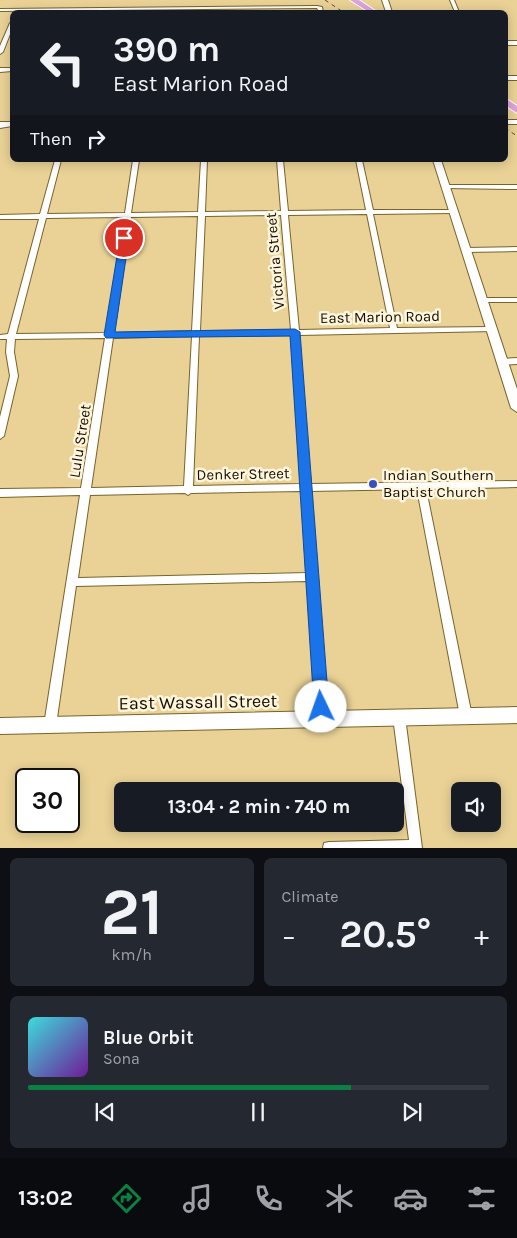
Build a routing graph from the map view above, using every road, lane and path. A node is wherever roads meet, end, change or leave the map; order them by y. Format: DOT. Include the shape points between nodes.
graph roads {
  1 [pos="205,0"];
  2 [pos="264,0"];
  3 [pos="345,0"];
  4 [pos="354,0"];
  5 [pos="204,10"];
  6 [pos="264,10"];
  7 [pos="320,10"];
  8 [pos="361,10"];
  9 [pos="370,10"];
  10 [pos="10,29"];
  11 [pos="0,52"];
  12 [pos="57,162"];
  13 [pos="136,162"];
  14 [pos="204,162"];
  15 [pos="280,162"];
  16 [pos="359,162"];
  17 [pos="438,162"];
  18 [pos="446,187"];
  19 [pos="517,187"];
  20 [pos="453,211"];
  21 [pos="369,212"];
  22 [pos="285,213"];
  23 [pos="128,214"];
  24 [pos="201,214"];
  25 [pos="0,216"];
  26 [pos="42,216"];
  27 [pos="517,249"];
  28 [pos="466,250"];
  29 [pos="482,300"];
  30 [pos="517,300"];
  31 [pos="491,329"];
  32 [pos="394,331"];
  33 [pos="295,332"];
  34 [pos="195,334"];
  35 [pos="109,335"];
  36 [pos="0,337"];
  37 [pos="11,337"];
  38 [pos="502,362"];
  39 [pos="517,362"];
  40 [pos="517,408"];
  41 [pos="0,436"];
  42 [pos="517,484"];
  43 [pos="421,486"];
  44 [pos="307,488"];
  45 [pos="188,490"];
  46 [pos="86,492"];
  47 [pos="0,493"];
  48 [pos="313,577"];
  49 [pos="72,582"];
  50 [pos="517,715"];
  51 [pos="466,716"];
  52 [pos="399,718"];
  53 [pos="322,719"];
  54 [pos="50,725"];
  55 [pos="0,726"];
  56 [pos="416,847"];
  57 [pos="328,848"];
  1 -- 5 [label="street"];
  2 -- 6 [label="street"];
  3 -- 8 [label="main road"];
  4 -- 9 [label="main road"];
  5 -- 6 [label="street"];
  6 -- 7 [label="street" via="317,7"];
  10 -- 11 [label="street"];
  12 -- 26 [label="street"];
  13 -- 23 [label="street, Lulu Street"];
  14 -- 24 [label="street"];
  15 -- 22 [label="street, Victoria Street"];
  16 -- 21 [label="street"];
  17 -- 18 [label="street"];
  18 -- 19 [label="street"];
  18 -- 20 [label="street"];
  20 -- 21 [label="street"];
  20 -- 28 [label="street"];
  21 -- 22 [label="street"];
  21 -- 32 [label="street"];
  22 -- 24 [label="street"];
  22 -- 33 [label="street, Victoria Street"];
  23 -- 24 [label="street"];
  23 -- 26 [label="street"];
  23 -- 35 [label="street, Lulu Street"];
  24 -- 34 [label="street"];
  25 -- 26 [label="street"];
  26 -- 37 [label="street"];
  27 -- 28 [label="street"];
  28 -- 29 [label="street"];
  29 -- 30 [label="street"];
  29 -- 31 [label="street"];
  31 -- 32 [label="street, East Marion Road"];
  31 -- 38 [label="street"];
  32 -- 33 [label="street, East Marion Road"];
  33 -- 34 [label="street, East Marion Road"];
  33 -- 44 [label="street, Victoria Street"];
  34 -- 35 [label="street, East Marion Road"];
  34 -- 45 [label="street"];
  35 -- 37 [label="street, East Marion Road"];
  35 -- 46 [label="street, Lulu Street"];
  36 -- 37 [label="street, East Marion Road"];
  37 -- 41 [label="street" via="14,376"];
  38 -- 39 [label="street"];
  38 -- 40 [label="street"];
  42 -- 43 [label="street, Denker Street"];
  43 -- 44 [label="street, Denker Street"];
  43 -- 51 [label="street"];
  44 -- 45 [label="street, Denker Street"];
  44 -- 48 [label="street, Victoria Street"];
  45 -- 46 [label="street, Denker Street"];
  46 -- 47 [label="street, Denker Street"];
  46 -- 49 [label="street, Lulu Street"];
  48 -- 49 [label="street"];
  48 -- 53 [label="street, Victoria Street"];
  49 -- 54 [label="street, Lulu Street"];
  50 -- 51 [label="street, East Wassall Street"];
  51 -- 52 [label="street, East Wassall Street"];
  52 -- 53 [label="street, East Wassall Street"];
  52 -- 56 [label="street"];
  53 -- 54 [label="street, East Wassall Street"];
  54 -- 55 [label="street, East Wassall Street"];
  56 -- 57 [label="street"];
}
